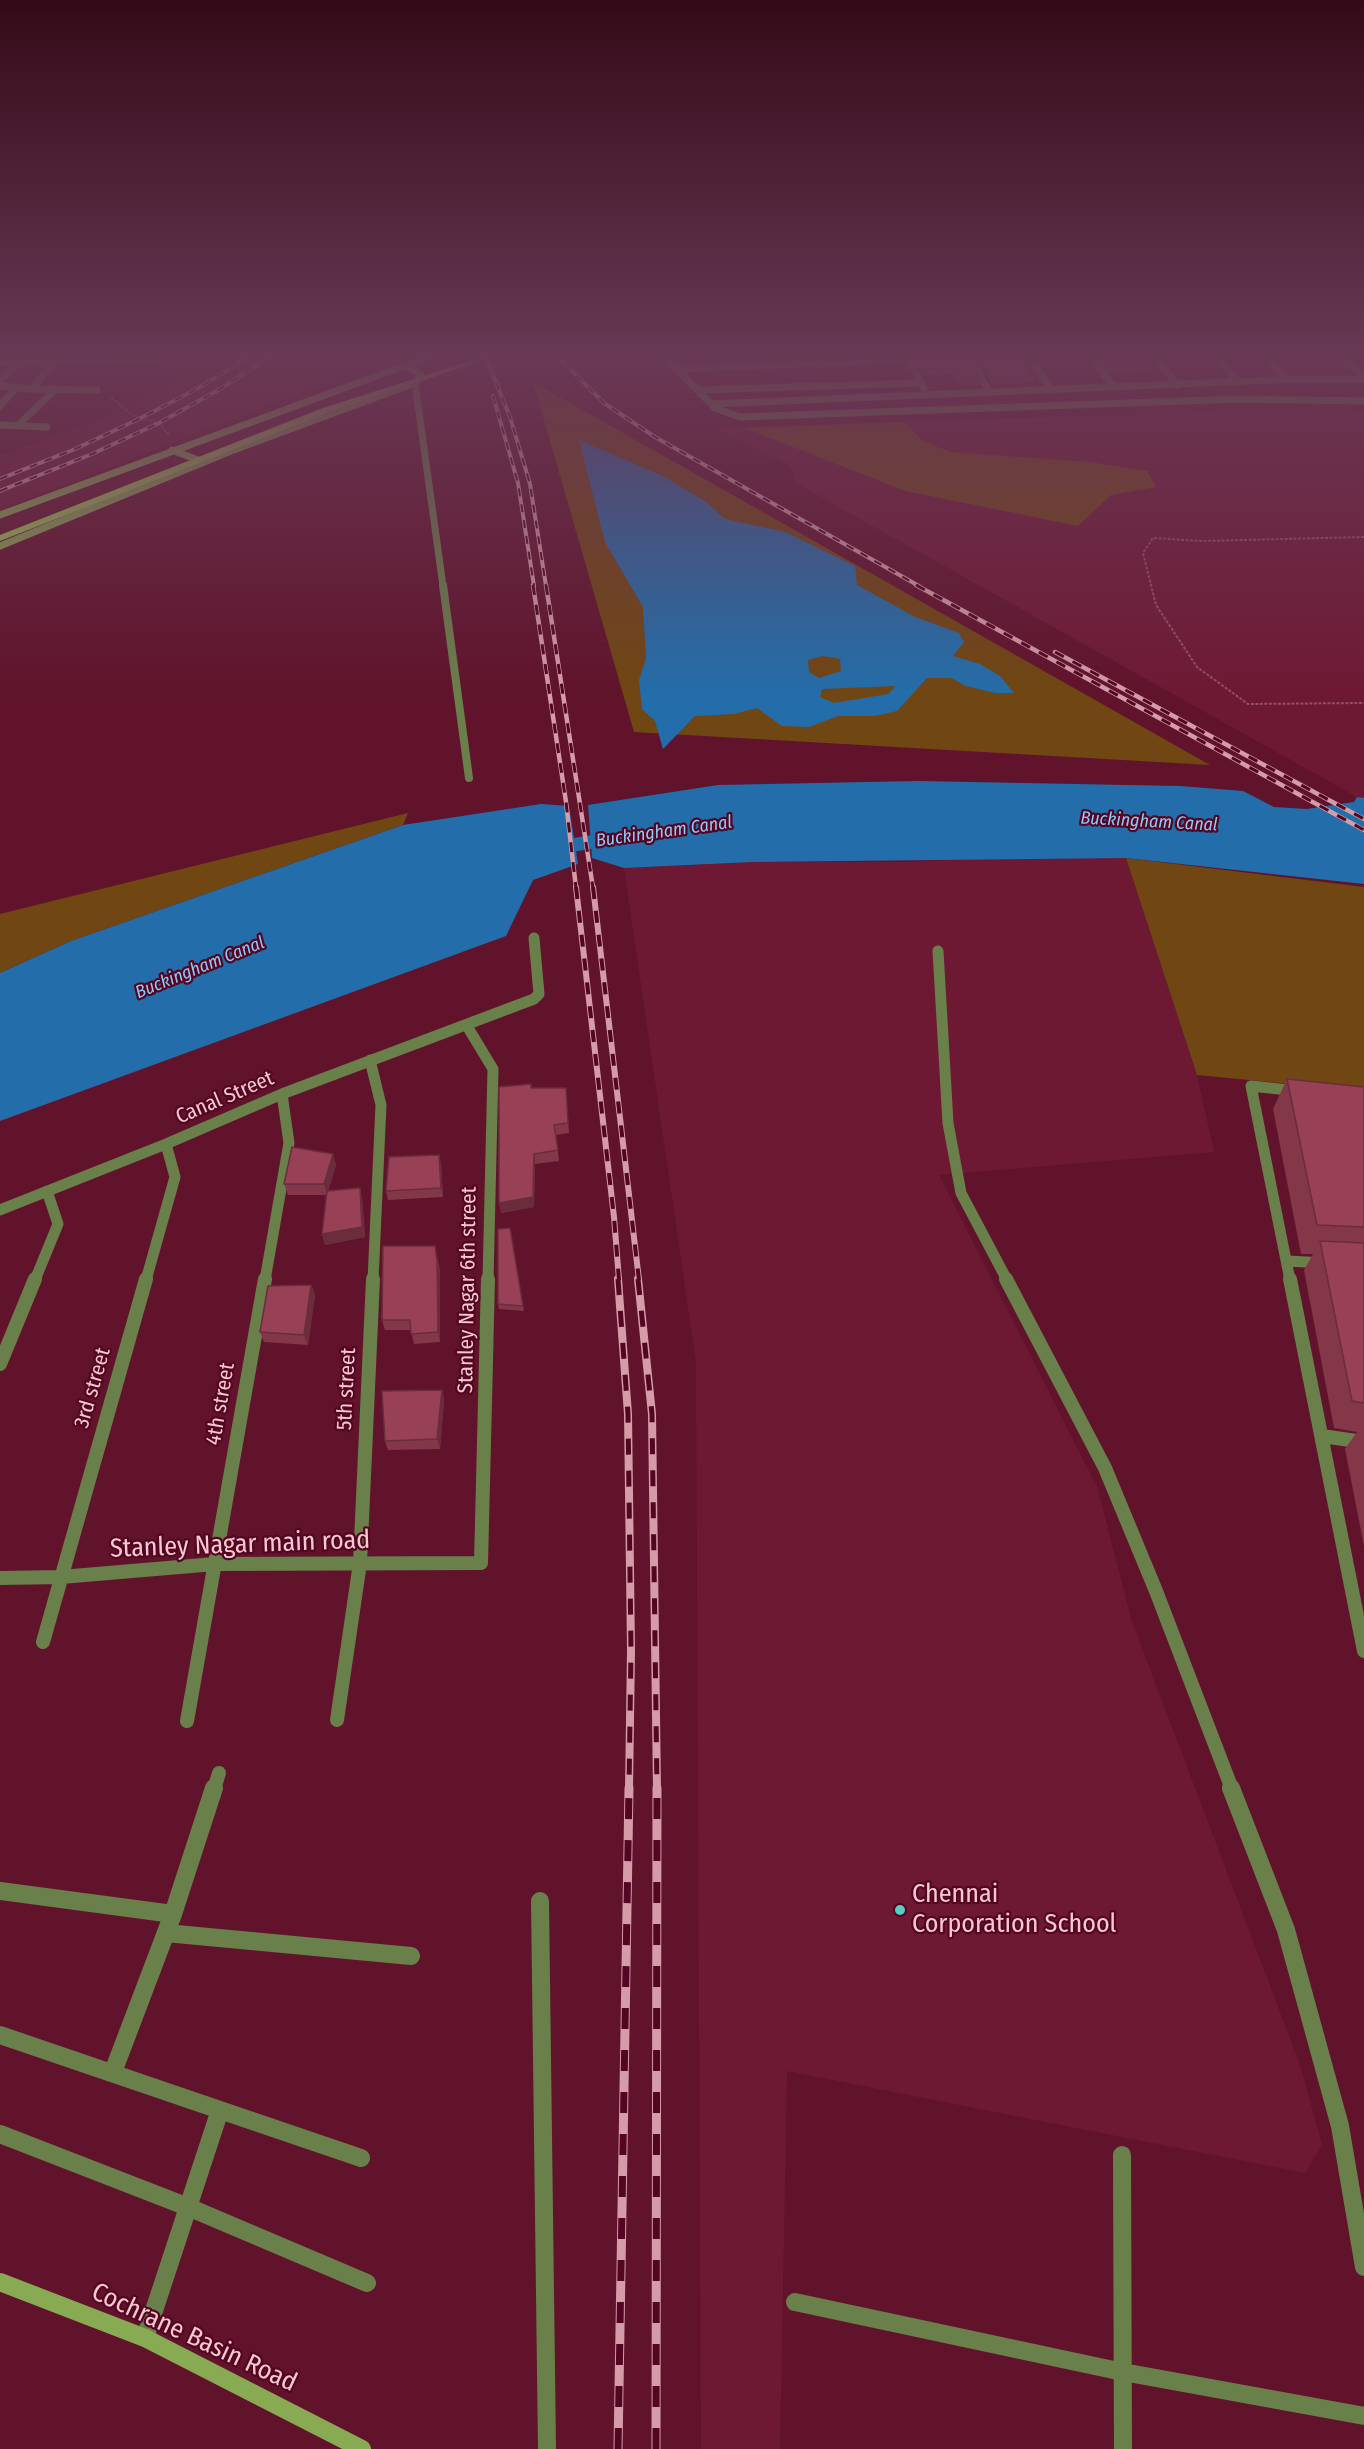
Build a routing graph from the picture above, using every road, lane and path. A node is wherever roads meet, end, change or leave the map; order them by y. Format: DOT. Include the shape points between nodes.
graph roads {
  1 [pos="126,467"];
  2 [pos="156,467"];
  3 [pos="180,467"];
  4 [pos="190,467"];
  5 [pos="427,467"];
  6 [pos="0,515"];
  7 [pos="0,528"];
  8 [pos="1364,537"];
  9 [pos="0,538"];
  10 [pos="0,546"];
  11 [pos="1364,703"];
  12 [pos="469,778"];
  13 [pos="534,938"];
  14 [pos="938,951"];
  15 [pos="467,1026"];
  16 [pos="370,1060"];
  17 [pos="1308,1092"];
  18 [pos="282,1094"];
  19 [pos="166,1144"];
  20 [pos="47,1191"];
  21 [pos="0,1210"];
  22 [pos="1288,1261"];
  23 [pos="1342,1264"];
  24 [pos="0,1364"];
  25 [pos="1322,1436"];
  26 [pos="1364,1442"];
  27 [pos="360,1563"];
  28 [pos="481,1563"];
  29 [pos="215,1564"];
  30 [pos="61,1577"];
  31 [pos="0,1578"];
  32 [pos="43,1642"];
  33 [pos="1364,1651"];
  34 [pos="337,1720"];
  35 [pos="187,1721"];
  36 [pos="219,1773"];
  37 [pos="0,1891"];
  38 [pos="540,1901"];
  39 [pos="173,1914"];
  40 [pos="166,1933"];
  41 [pos="411,1956"];
  42 [pos="0,2035"];
  43 [pos="113,2072"];
  44 [pos="220,2110"];
  45 [pos="0,2134"];
  46 [pos="1122,2155"];
  47 [pos="361,2158"];
  48 [pos="188,2207"];
  49 [pos="1364,2267"];
  50 [pos="0,2282"];
  51 [pos="367,2283"];
  52 [pos="795,2302"];
  53 [pos="145,2338"];
  54 [pos="1123,2372"];
  55 [pos="1364,2416"];
  56 [pos="362,2449"];
  57 [pos="547,2449"];
  58 [pos="1123,2449"];
  1 -- 6 [label="street"];
  2 -- 7 [label="main road"];
  3 -- 9 [label="main road"];
  4 -- 10 [label="street"];
  5 -- 12 [label="street"];
  8 -- 11 [label="path" via="1202,541 1153,538 1143,553 1156,605 1197,667 1248,704"];
  13 -- 15 [label="street, Canal Street" via="539,994"];
  14 -- 49 [label="street" via="948,1123 961,1192 1105,1468 1286,1930 1340,2126"];
  15 -- 16 [label="street, Canal Street"];
  15 -- 28 [label="street, Stanley Nagar 6th street" via="493,1069"];
  16 -- 18 [label="street, Canal Street"];
  16 -- 27 [label="street, 5th street" via="381,1105"];
  17 -- 22 [label="street" via="1251,1086"];
  18 -- 19 [label="street, Canal Street"];
  18 -- 29 [label="street, 4th street" via="289,1143"];
  19 -- 20 [label="street, Canal Street"];
  19 -- 30 [label="street, 3rd street" via="175,1177"];
  20 -- 21 [label="street, Canal Street"];
  20 -- 24 [label="street" via="58,1224"];
  22 -- 23 [label="street"];
  22 -- 25 [label="street"];
  25 -- 26 [label="street"];
  25 -- 33 [label="street"];
  27 -- 28 [label="street, Stanley Nagar main road"];
  27 -- 29 [label="street, Stanley Nagar main road"];
  27 -- 34 [label="street, 5th street"];
  29 -- 30 [label="street, Stanley Nagar main road"];
  29 -- 35 [label="street, 4th street"];
  30 -- 31 [label="street, Stanley Nagar main road"];
  30 -- 32 [label="street, 3rd street"];
  36 -- 39 [label="street"];
  37 -- 39 [label="street"];
  38 -- 57 [label="street"];
  39 -- 40 [label="street"];
  40 -- 41 [label="street"];
  40 -- 43 [label="street"];
  42 -- 43 [label="street"];
  43 -- 44 [label="street"];
  44 -- 47 [label="street"];
  44 -- 48 [label="street"];
  45 -- 48 [label="street"];
  46 -- 54 [label="street"];
  48 -- 51 [label="street"];
  48 -- 53 [label="street"];
  50 -- 53 [label="street, Cochrane Basin Road"];
  52 -- 54 [label="street"];
  53 -- 56 [label="street, Cochrane Basin Road"];
  54 -- 55 [label="street"];
  54 -- 58 [label="street"];
}
